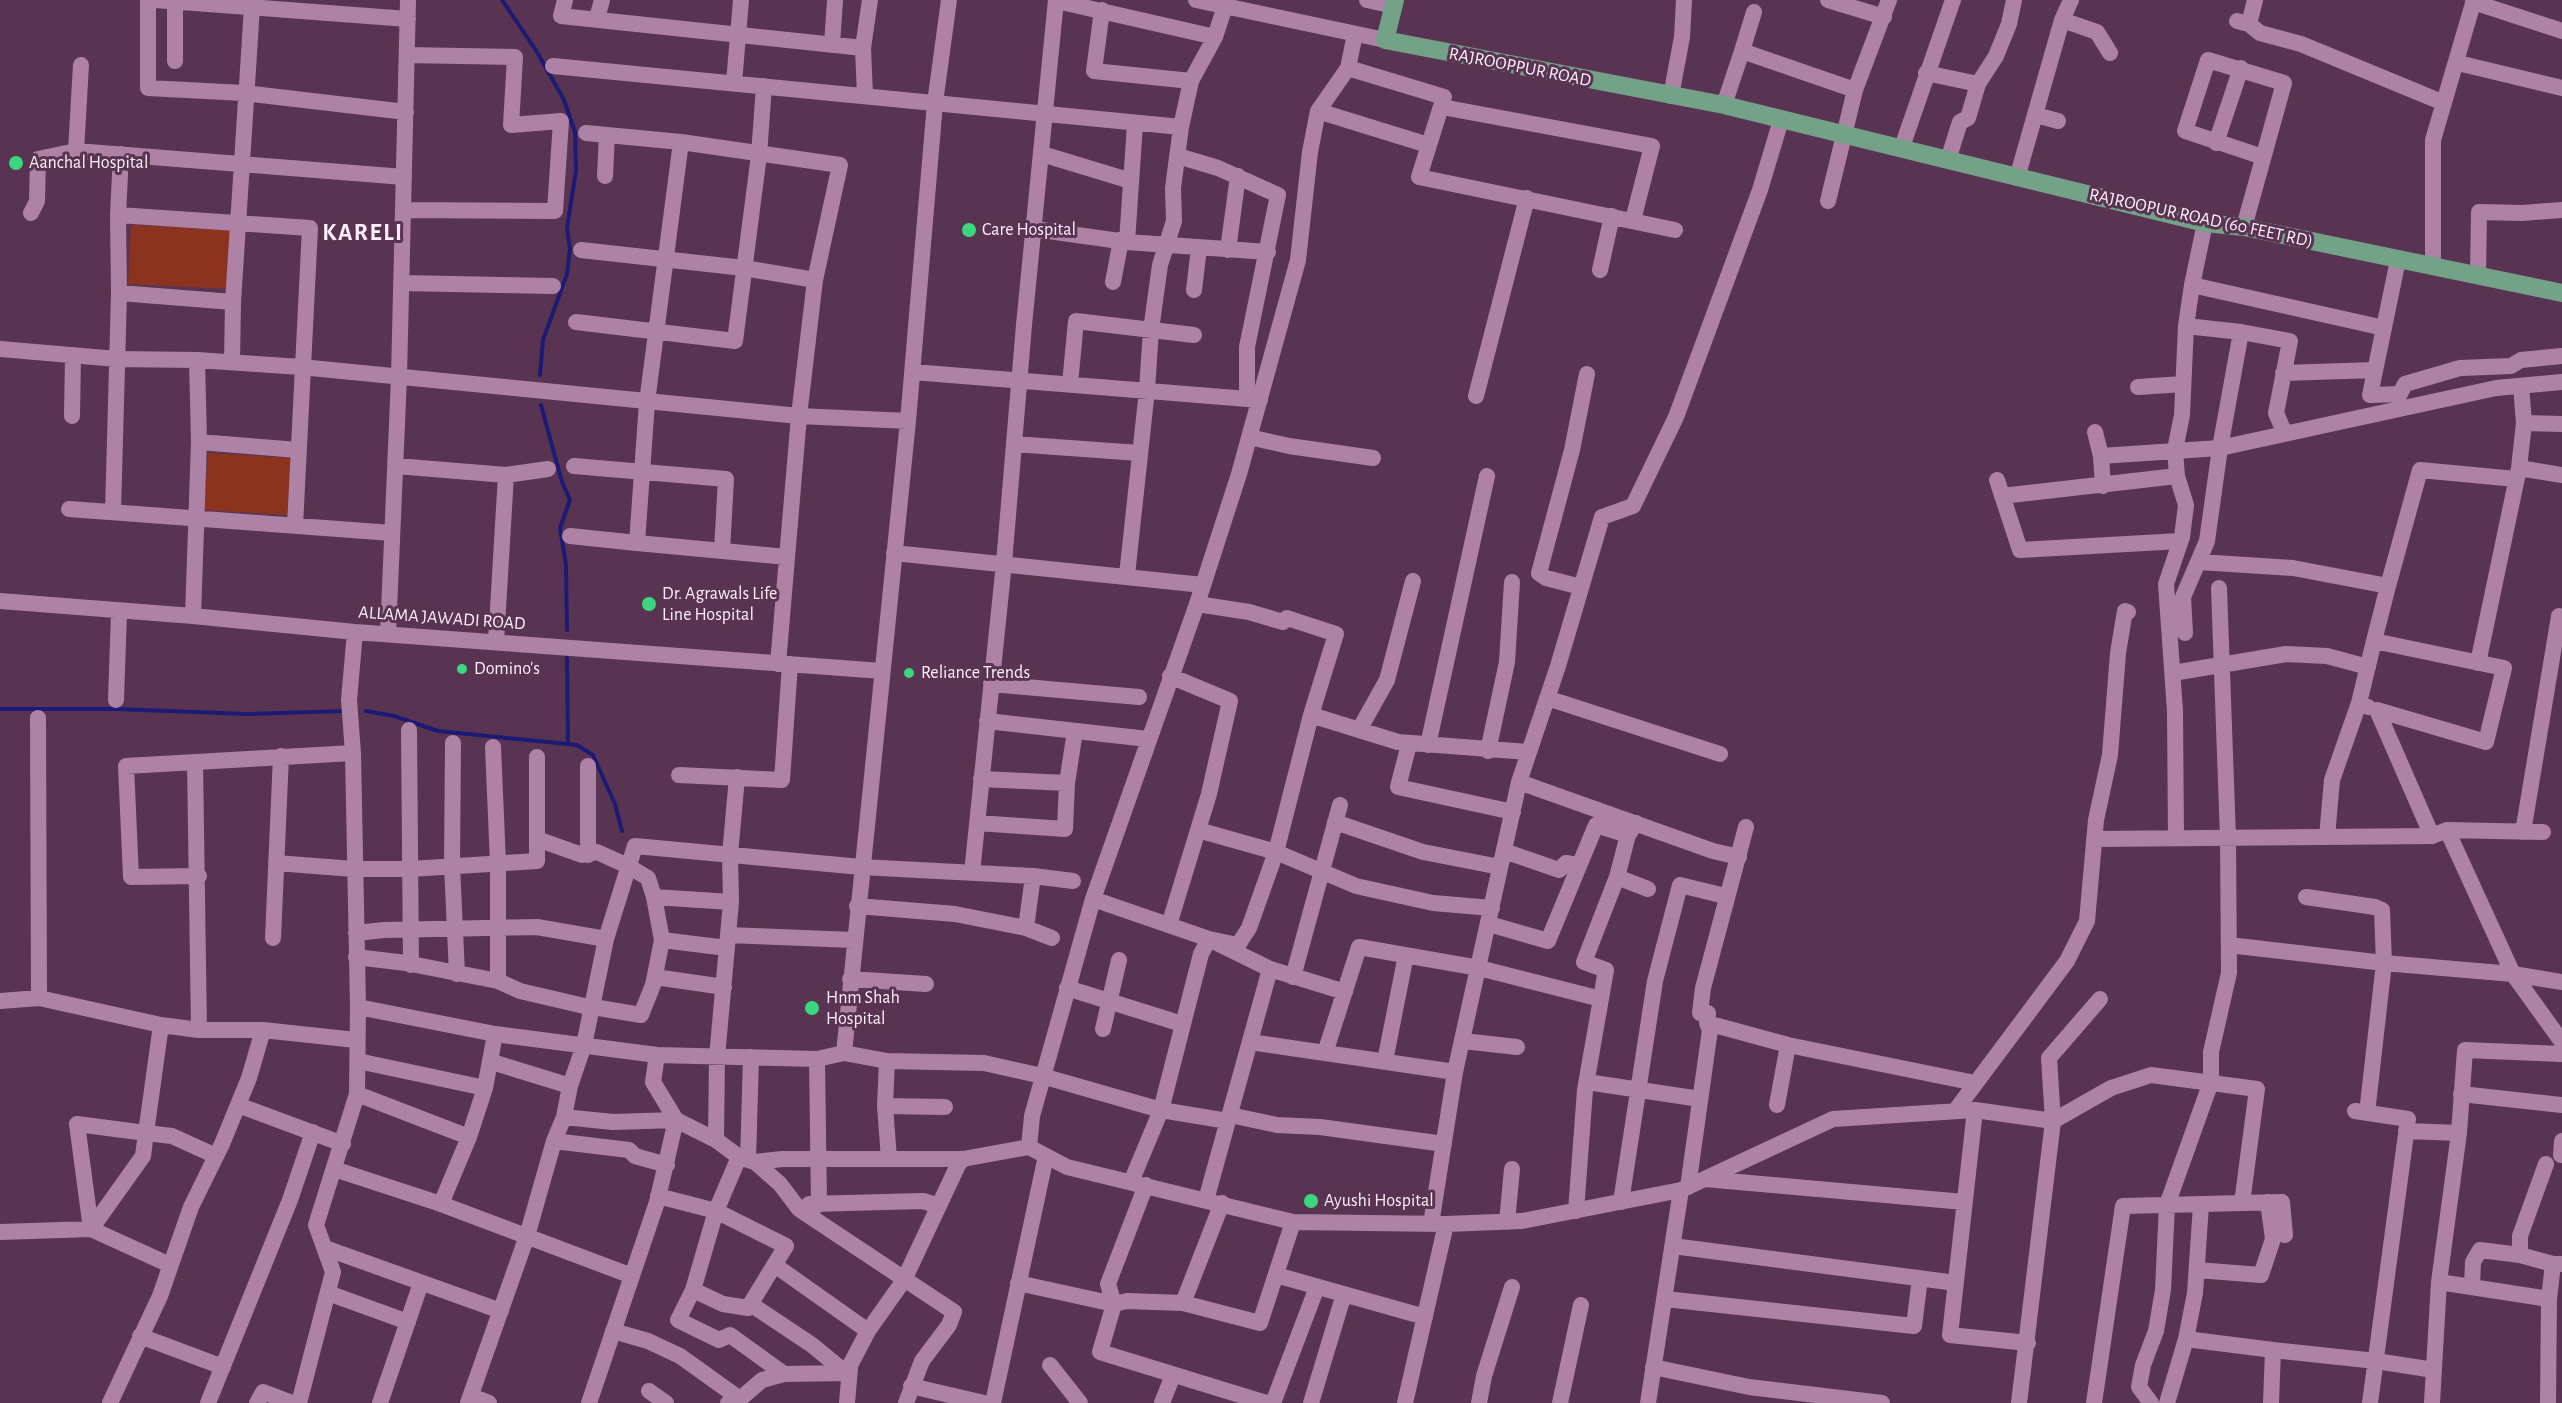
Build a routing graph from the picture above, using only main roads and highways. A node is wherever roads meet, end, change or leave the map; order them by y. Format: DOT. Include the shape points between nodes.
graph roads {
  1 [pos="1394,3"];
  2 [pos="1843,133"];
  3 [pos="2562,293"];
  1 -- 2 [label="main road, RAJROOPPUR ROAD" via="1385,40 1724,105"];
  2 -- 3 [label="main road, RAJROOPUR ROAD (60 FEET RD)" via="2205,223 2244,227"];
}
